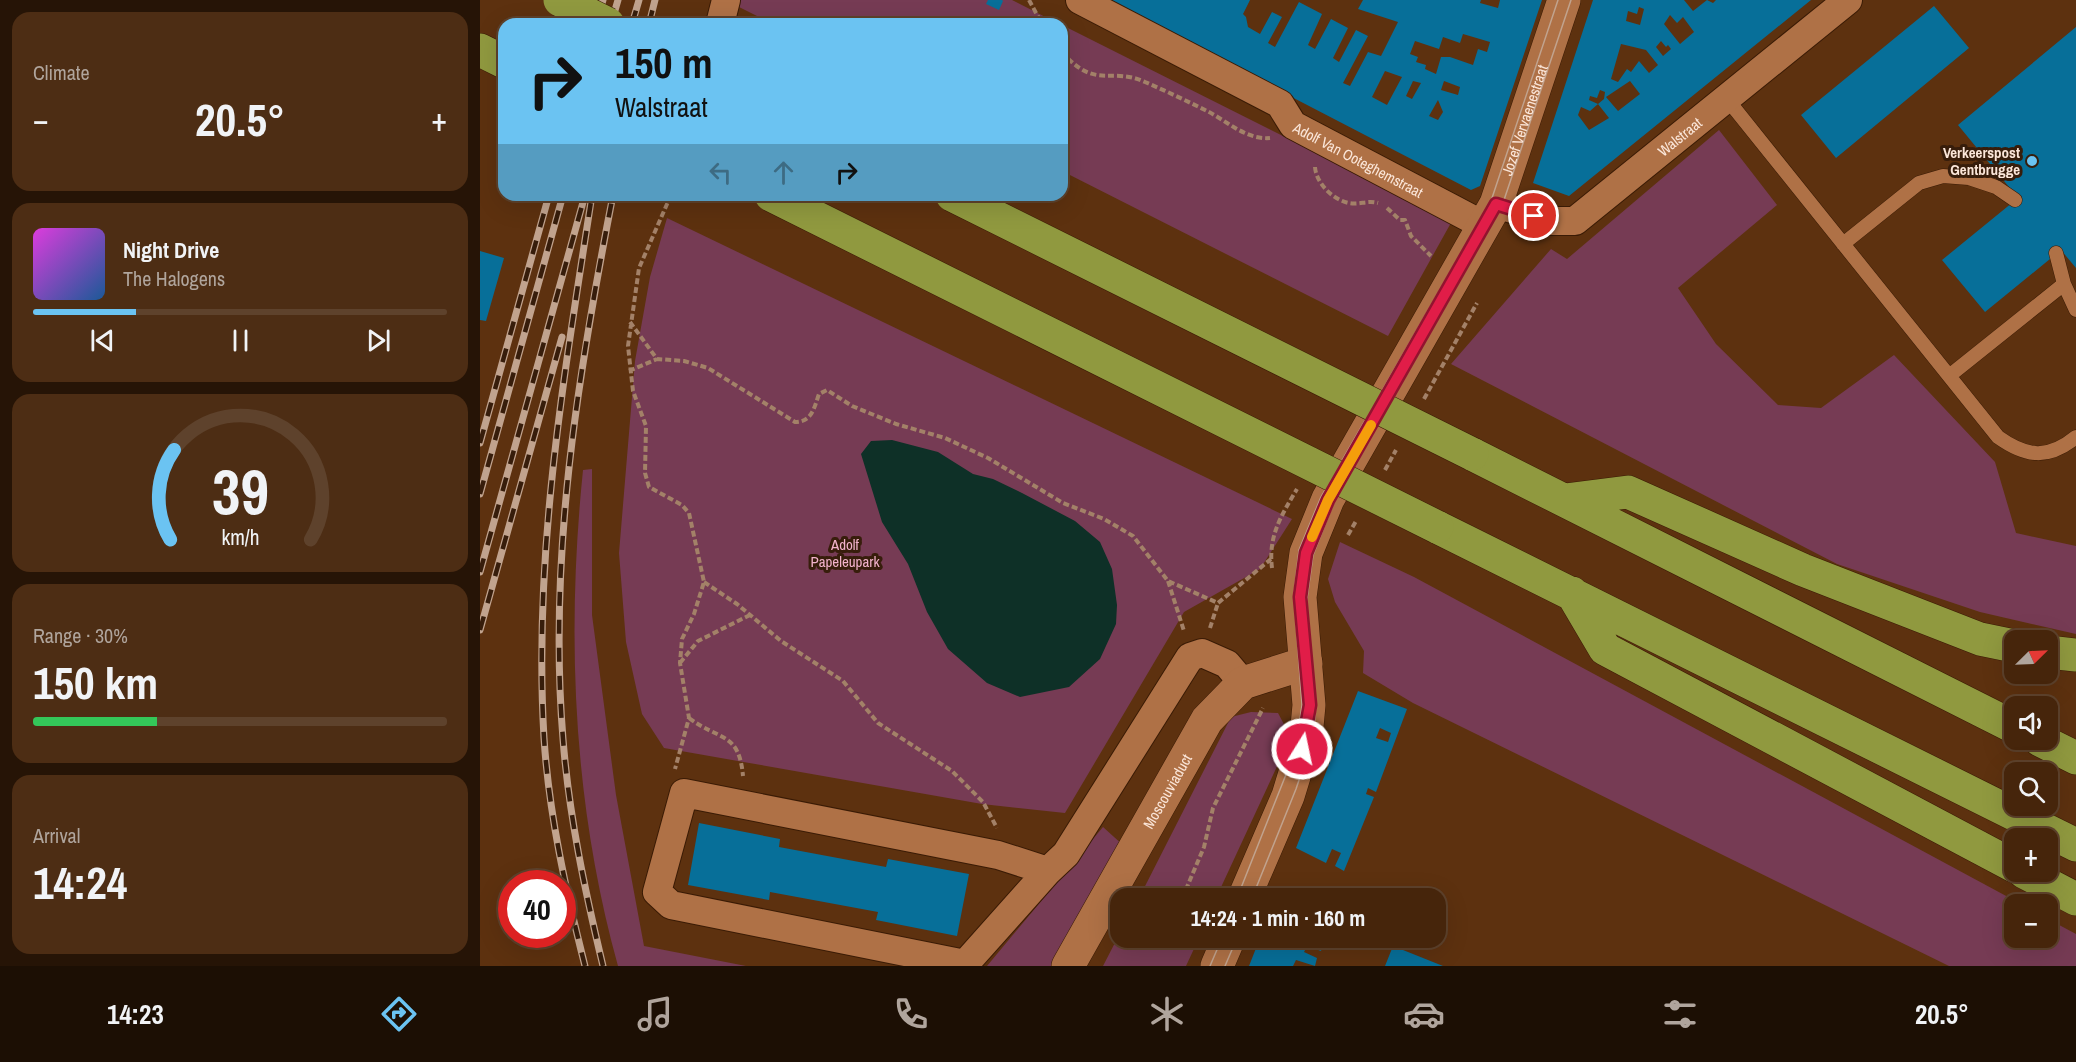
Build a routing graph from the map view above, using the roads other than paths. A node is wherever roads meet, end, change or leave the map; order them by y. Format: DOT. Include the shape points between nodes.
graph roads {
  1 [pos="560,0"];
  2 [pos="726,0"];
  3 [pos="1080,0"];
  4 [pos="1564,0"];
  5 [pos="1848,0"];
  6 [pos="596,18"];
  7 [pos="722,18"];
  8 [pos="480,50"];
  9 [pos="498,59"];
  10 [pos="1726,99"];
  11 [pos="2015,200"];
  12 [pos="783,201"];
  13 [pos="964,201"];
  14 [pos="1491,215"];
  15 [pos="1843,244"];
  16 [pos="2056,253"];
  17 [pos="2064,284"];
  18 [pos="2076,310"];
  19 [pos="1949,376"];
  20 [pos="2076,437"];
  21 [pos="1565,500"];
  22 [pos="1572,593"];
  23 [pos="2004,644"];
  24 [pos="2058,653"];
  25 [pos="2076,656"];
  26 [pos="1306,663"];
  27 [pos="1254,693"];
  28 [pos="2004,722"];
  29 [pos="2058,749"];
  30 [pos="2076,758"];
  31 [pos="2076,845"];
  32 [pos="2004,861"];
  33 [pos="1048,871"];
  34 [pos="2043,882"];
  35 [pos="1248,888"];
  36 [pos="2076,899"];
  37 [pos="1225,948"];
  38 [pos="964,965"];
  39 [pos="1068,966"];
  40 [pos="1217,966"];
  1 -- 6 [label="highway, bridge"];
  2 -- 7 [label="street"];
  3 -- 14 [label="street, Adolf Van Ooteghemstraat" via="1280,104 1293,125 1321,140"];
  4 -- 14 [label="street, Jozef Vervaenestraat"];
  5 -- 10 [label="street, Walstraat"];
  8 -- 9 [label="highway"];
  10 -- 14 [label="street, Walstraat" via="1575,221"];
  10 -- 15 [label="lane"];
  11 -- 15 [label="lane" via="1996,187 1969,178 1943,176 1919,183"];
  12 -- 22 [label="highway, bridge"];
  13 -- 21 [label="highway, bridge"];
  14 -- 26 [label="street, Jozef Vervaenestraat" via="1328,500 1306,553 1300,597"];
  15 -- 19 [label="lane"];
  16 -- 17 [label="lane"];
  17 -- 18 [label="lane"];
  17 -- 19 [label="lane"];
  19 -- 20 [label="lane" via="1998,437 2017,450 2042,454"];
  21 -- 23 [label="highway" via="1628,492 1814,574 1980,639"];
  21 -- 28 [label="highway"];
  22 -- 31 [label="highway"];
  22 -- 32 [label="highway" via="1605,649"];
  24 -- 25 [label="highway"];
  26 -- 27 [label="street, Moscouviaduct"];
  26 -- 35 [label="street, Jozef Vervaenestraat" via="1310,705 1299,761"];
  27 -- 33 [label="street" via="1227,664 1202,653 1190,657 1066,854"];
  27 -- 39 [label="street, Moscouviaduct" via="1207,720"];
  29 -- 30 [label="highway"];
  33 -- 38 [label="street"];
  33 -- 38 [label="street" via="998,855 684,793 657,892 671,904"];
  34 -- 36 [label="highway"];
  37 -- 40 [label="street"];
}
